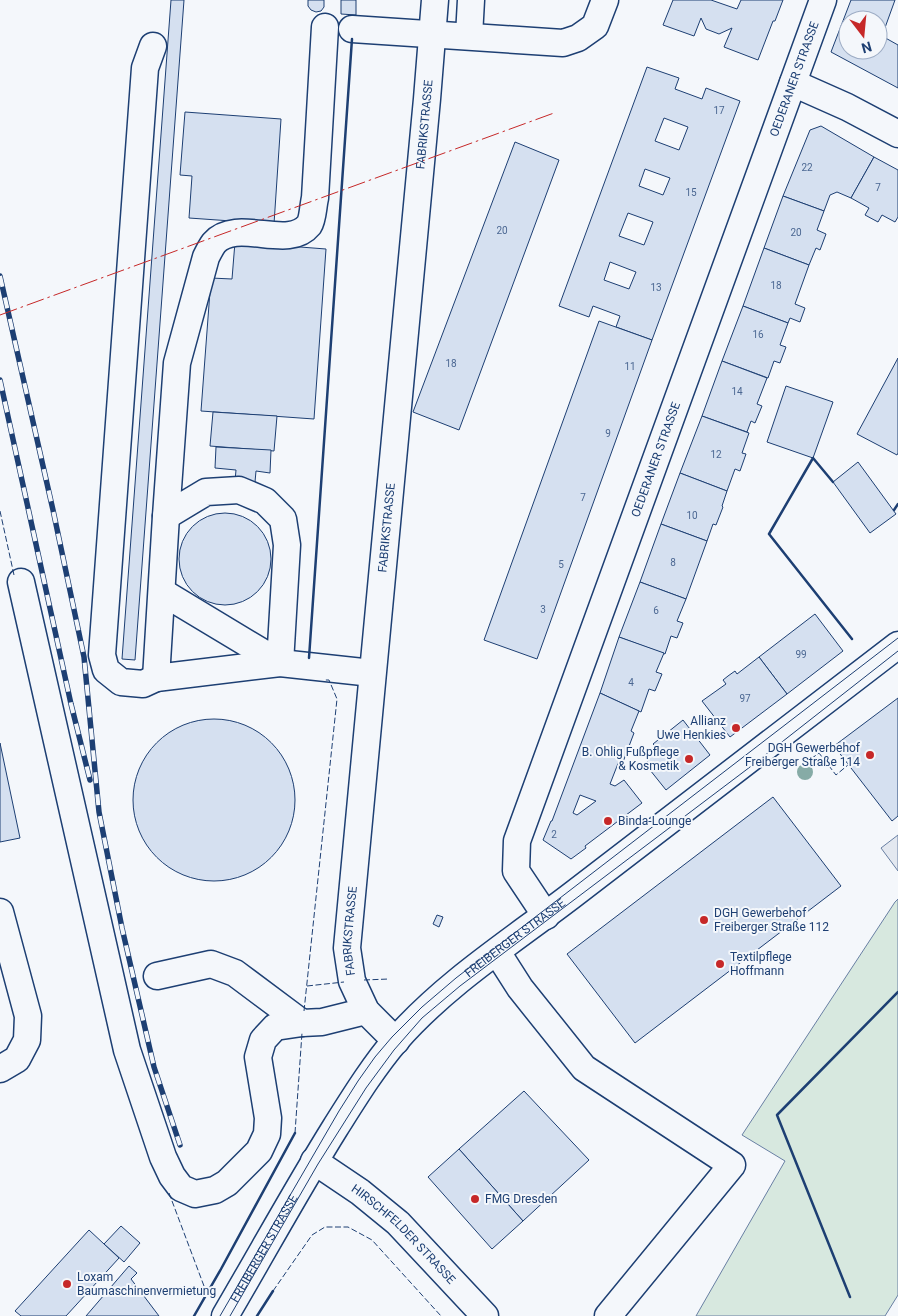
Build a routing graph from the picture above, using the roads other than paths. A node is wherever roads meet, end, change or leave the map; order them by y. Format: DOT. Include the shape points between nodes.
graph roads {
  1 [pos="435,0"];
  2 [pos="471,0"];
  3 [pos="605,0"];
  4 [pos="823,0"];
  5 [pos="325,28"];
  6 [pos="352,29"];
  7 [pos="433,34"];
  8 [pos="468,36"];
  9 [pos="153,46"];
  10 [pos="792,83"];
  11 [pos="898,134"];
  12 [pos="166,516"];
  13 [pos="21,582"];
  14 [pos="162,592"];
  15 [pos="898,645"];
  16 [pos="280,662"];
  17 [pos="372,674"];
  18 [pos="156,678"];
  19 [pos="0,912"];
  20 [pos="546,916"];
  21 [pos="497,952"];
  22 [pos="157,976"];
  23 [pos="366,1011"];
  24 [pos="302,1023"];
  25 [pos="396,1041"];
  26 [pos="0,1070"];
  27 [pos="314,1161"];
  28 [pos="225,1316"];
  29 [pos="485,1316"];
  30 [pos="608,1316"];
  1 -- 7 [label="street, FABRIKSTRASSE"];
  2 -- 8 [label="street"];
  3 -- 8 [label="street" via="595,26 564,43"];
  4 -- 10 [label="street, OEDERANER STRASSE"];
  5 -- 12 [label="street" via="315,198 310,223 290,236 228,234 214,243 206,257 177,363"];
  6 -- 7 [label="street"];
  7 -- 8 [label="street"];
  7 -- 17 [label="street, FABRIKSTRASSE"];
  9 -- 18 [label="street" via="145,68 102,655 106,670 121,682 143,684"];
  10 -- 11 [label="street"];
  10 -- 20 [label="street, OEDERANER STRASSE" via="517,841 516,871"];
  12 -- 14 [label="street"];
  12 -- 16 [label="street" via="206,492 239,490 265,501 283,519 287,544"];
  13 -- 24 [label="street" via="127,1050 163,1157 181,1188 195,1194 215,1190 227,1183 259,1151 268,1126 258,1057 263,1040 275,1028"];
  14 -- 16 [label="street"];
  14 -- 18 [label="street"];
  15 -- 20 [label="street, FREIBERGER STRASSE"];
  16 -- 17 [label="street"];
  16 -- 18 [label="street"];
  17 -- 23 [label="street, FABRIKSTRASSE" via="348,948 352,981"];
  19 -- 26 [label="street" via="28,1016 27,1040 17,1060"];
  20 -- 21 [label="street, FREIBERGER STRASSE"];
  21 -- 25 [label="street, FREIBERGER STRASSE" via="438,999"];
  21 -- 30 [label="street" via="520,988 584,1068 732,1165"];
  22 -- 24 [label="street" via="211,964 234,973"];
  23 -- 24 [label="street" via="322,1022"];
  23 -- 25 [label="street, FABRIKSTRASSE"];
  25 -- 27 [label="street, FREIBERGER STRASSE" via="359,1090"];
  27 -- 28 [label="street, FREIBERGER STRASSE"];
  27 -- 29 [label="street, HIRSCHFELDER STRASSE" via="398,1223"];
}
